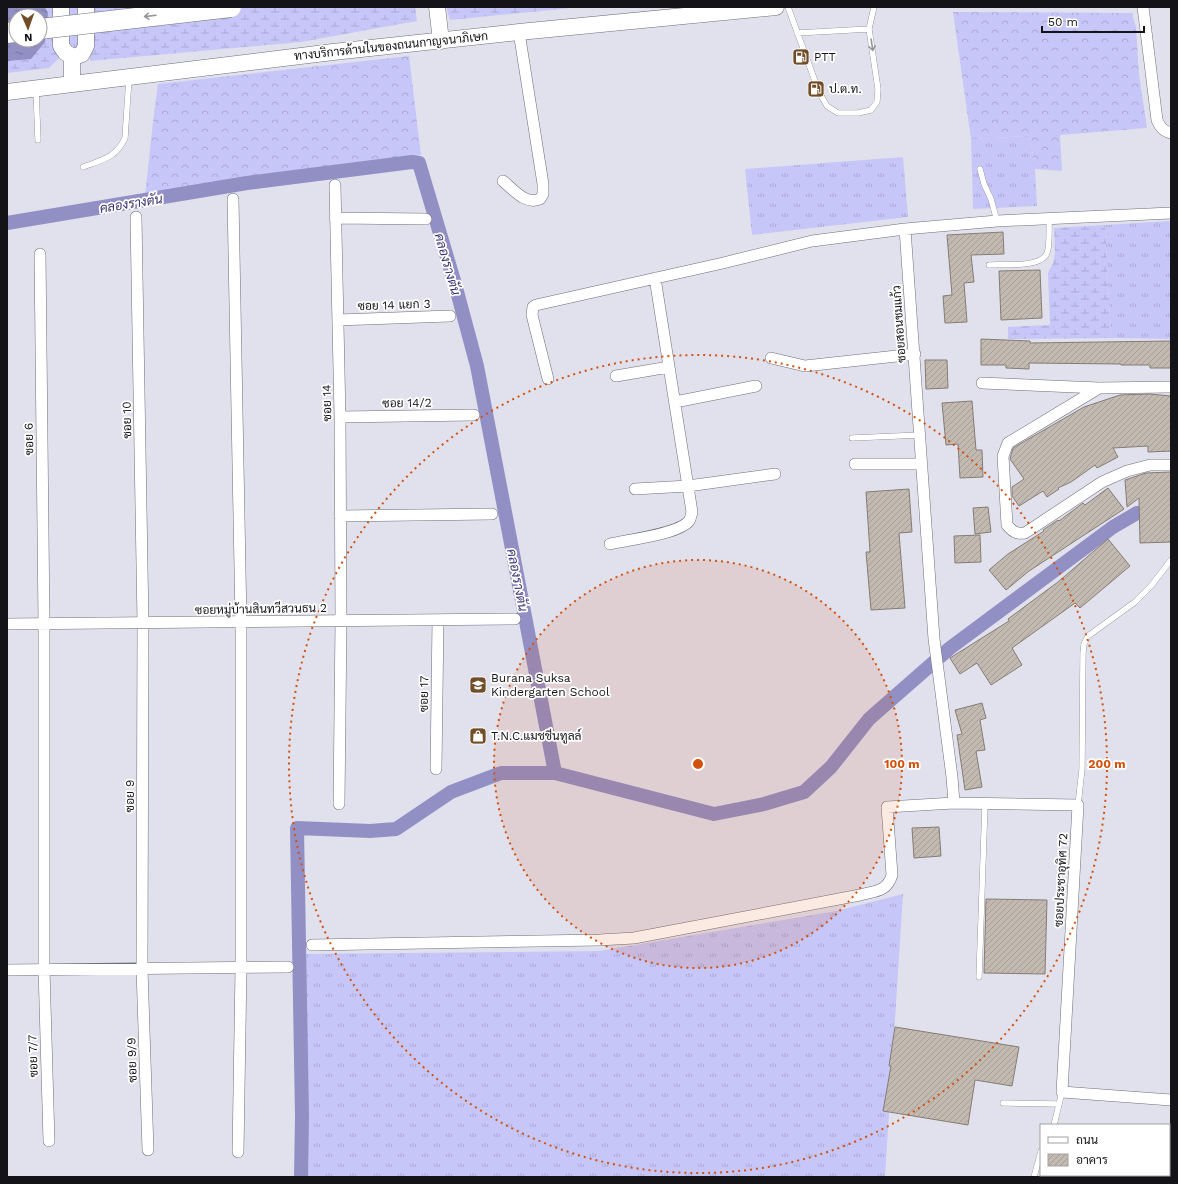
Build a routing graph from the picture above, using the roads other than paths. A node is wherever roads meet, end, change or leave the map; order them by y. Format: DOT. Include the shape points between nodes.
graph roads {
  1 [pos="61,7"];
  2 [pos="86,7"];
  3 [pos="231,7"];
  4 [pos="437,7"];
  5 [pos="776,7"];
  6 [pos="788,7"];
  7 [pos="874,7"];
  8 [pos="1143,7"];
  9 [pos="747,8"];
  10 [pos="48,28"];
  11 [pos="870,29"];
  12 [pos="519,32"];
  13 [pos="798,33"];
  14 [pos="442,41"];
  15 [pos="72,56"];
  16 [pos="129,78"];
  17 [pos="72,84"];
  18 [pos="36,88"];
  19 [pos="7,92"];
  20 [pos="1171,132"];
  21 [pos="38,140"];
  22 [pos="83,167"];
  23 [pos="980,169"];
  24 [pos="503,181"];
  25 [pos="335,185"];
  26 [pos="233,199"];
  27 [pos="1171,213"];
  28 [pos="136,217"];
  29 [pos="335,218"];
  30 [pos="426,219"];
  31 [pos="1049,219"];
  32 [pos="997,221"];
  33 [pos="905,229"];
  34 [pos="40,254"];
  35 [pos="989,265"];
  36 [pos="655,278"];
  37 [pos="450,316"];
  38 [pos="338,320"];
  39 [pos="914,354"];
  40 [pos="771,358"];
  41 [pos="669,367"];
  42 [pos="616,376"];
  43 [pos="548,379"];
  44 [pos="982,383"];
  45 [pos="756,386"];
  46 [pos="1171,387"];
  47 [pos="1099,388"];
  48 [pos="675,402"];
  49 [pos="474,415"];
  50 [pos="340,416"];
  51 [pos="920,435"];
  52 [pos="852,438"];
  53 [pos="855,464"];
  54 [pos="922,464"];
  55 [pos="1171,465"];
  56 [pos="775,474"];
  57 [pos="688,486"];
  58 [pos="635,489"];
  59 [pos="492,514"];
  60 [pos="340,516"];
  61 [pos="610,544"];
  62 [pos="1171,560"];
  63 [pos="516,619"];
  64 [pos="438,620"];
  65 [pos="341,621"];
  66 [pos="241,622"];
  67 [pos="44,623"];
  68 [pos="143,623"];
  69 [pos="7,624"];
  70 [pos="436,769"];
  71 [pos="954,803"];
  72 [pos="339,804"];
  73 [pos="985,804"];
  74 [pos="1078,805"];
  75 [pos="312,945"];
  76 [pos="288,967"];
  77 [pos="240,968"];
  78 [pos="44,969"];
  79 [pos="142,969"];
  80 [pos="7,970"];
  81 [pos="979,977"];
  82 [pos="1062,1092"];
  83 [pos="1171,1100"];
  84 [pos="1003,1103"];
  85 [pos="1059,1104"];
  86 [pos="1054,1124"];
  87 [pos="49,1141"];
  88 [pos="148,1150"];
  89 [pos="238,1152"];
  90 [pos="1040,1155"];
  91 [pos="1034,1177"];
  1 -- 15 [label="main road" via="61,46 66,54"];
  2 -- 15 [label="main road" via="86,46 82,54"];
  3 -- 10 [label="highway, one-way, bridge"];
  4 -- 14 [label="main road"];
  5 -- 9 [label="main road, ทางบริการด้านในของถนนกาญจนาภิเษก"];
  6 -- 13 [label="lane"];
  7 -- 11 [label="lane"];
  8 -- 20 [label="street" via="1157,120 1160,127 1166,132"];
  9 -- 12 [label="main road, ทางบริการด้านในของถนนกาญจนาภิเษก"];
  11 -- 13 [label="lane"];
  11 -- 13 [label="lane, one-way" via="878,89 877,102 871,110 858,113 838,113 827,106 819,92"];
  12 -- 14 [label="main road, ทางบริการด้านในของถนนกาญจนาภิเษก"];
  12 -- 24 [label="street" via="543,194 540,199 525,199"];
  14 -- 16 [label="main road, ทางบริการด้านในของถนนกาญจนาภิเษก"];
  15 -- 17 [label="main road"];
  16 -- 17 [label="main road, ทางบริการด้านในของถนนกาญจนาภิเษก"];
  16 -- 22 [label="lane" via="125,138 122,145 118,152 111,156"];
  17 -- 18 [label="main road, ทางบริการด้านในของถนนกาญจนาภิเษก"];
  18 -- 19 [label="main road, ทางบริการด้านในของถนนกาญจนาภิเษก"];
  18 -- 21 [label="lane"];
  23 -- 32 [label="lane"];
  25 -- 29 [label="street, ซอย 14"];
  26 -- 66 [label="street"];
  27 -- 31 [label="street"];
  28 -- 68 [label="street, ซอย 10"];
  29 -- 30 [label="street"];
  29 -- 38 [label="street, ซอย 14"];
  31 -- 32 [label="street"];
  31 -- 35 [label="lane" via="1047,253 1042,260 1032,263"];
  32 -- 33 [label="street"];
  33 -- 36 [label="street" via="812,241"];
  33 -- 39 [label="street, ซอยสอนชมแก้ว"];
  34 -- 67 [label="street, ซอย 6"];
  36 -- 41 [label="street"];
  36 -- 43 [label="street" via="533,307 532,315"];
  37 -- 38 [label="street, ซอย 14 แยก 3"];
  38 -- 50 [label="street, ซอย 14"];
  39 -- 40 [label="street" via="805,366"];
  39 -- 51 [label="street, ซอยสอนชมแก้ว"];
  41 -- 42 [label="street"];
  41 -- 48 [label="street"];
  44 -- 47 [label="street"];
  45 -- 48 [label="street"];
  46 -- 47 [label="street"];
  47 -- 55 [label="street" via="1008,443 1003,456 1007,525 1012,531 1017,534 1025,533 1102,482 1127,471 1150,465"];
  48 -- 57 [label="street"];
  49 -- 50 [label="street, ซอย 14/2"];
  50 -- 60 [label="street, ซอย 14"];
  51 -- 52 [label="lane"];
  51 -- 54 [label="street, ซอยสอนชมแก้ว"];
  53 -- 54 [label="street"];
  54 -- 71 [label="street, ซอยสอนชมแก้ว" via="934,639"];
  56 -- 57 [label="street"];
  57 -- 58 [label="street"];
  57 -- 61 [label="street" via="692,512 690,520 684,525 671,531"];
  59 -- 60 [label="street"];
  60 -- 65 [label="street, ซอย 14"];
  62 -- 74 [label="lane" via="1140,597 1088,636 1084,644 1082,769"];
  63 -- 64 [label="street, ซอยหมู่บ้านสินทวีสวนธน 2"];
  64 -- 65 [label="street, ซอยหมู่บ้านสินทวีสวนธน 2"];
  64 -- 70 [label="street, ซอย 17"];
  65 -- 66 [label="street, ซอยหมู่บ้านสินทวีสวนธน 2"];
  65 -- 72 [label="street, ซอย 14"];
  66 -- 68 [label="street, ซอยหมู่บ้านสินทวีสวนธน 2"];
  66 -- 77 [label="street"];
  67 -- 68 [label="street, ซอยหมู่บ้านสินทวีสวนธน 2"];
  67 -- 69 [label="street, ซอยหมู่บ้านสินทวีสวนธน 2"];
  67 -- 78 [label="street, ซอย 6"];
  68 -- 79 [label="street, ซอย 9"];
  71 -- 73 [label="street"];
  71 -- 75 [label="street" via="887,807 892,875 890,882 884,888 860,895 634,938"];
  73 -- 74 [label="street"];
  73 -- 81 [label="lane"];
  74 -- 82 [label="street, ซอยประชาอุทิศ 72"];
  76 -- 77 [label="street"];
  77 -- 79 [label="street"];
  77 -- 89 [label="street"];
  78 -- 79 [label="street"];
  78 -- 80 [label="street"];
  78 -- 87 [label="street, ซอย 7/7"];
  79 -- 88 [label="street, ซอย 9/9"];
  82 -- 83 [label="street"];
  82 -- 85 [label="lane"];
  84 -- 85 [label="lane"];
  85 -- 86 [label="lane"];
  90 -- 91 [label="lane"];
}
